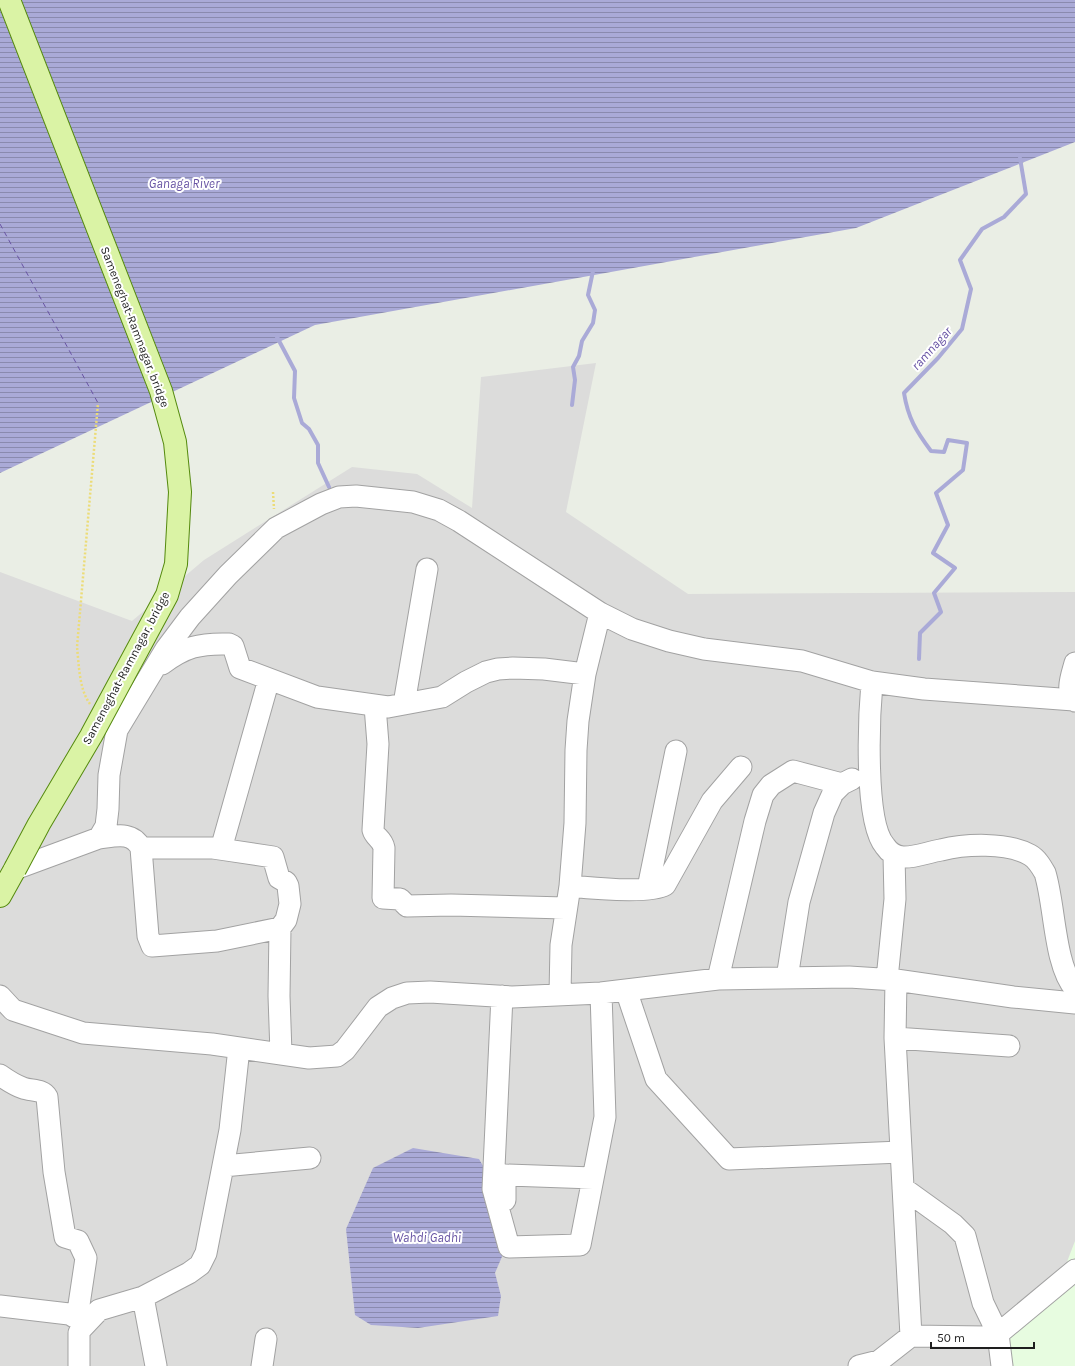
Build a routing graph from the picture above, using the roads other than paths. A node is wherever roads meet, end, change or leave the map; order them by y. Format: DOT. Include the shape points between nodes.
graph roads {
  1 [pos="9,0"];
  2 [pos="427,569"];
  3 [pos="600,613"];
  4 [pos="1075,663"];
  5 [pos="152,671"];
  6 [pos="585,674"];
  7 [pos="269,679"];
  8 [pos="872,682"];
  9 [pos="1074,700"];
  10 [pos="404,704"];
  11 [pos="375,706"];
  12 [pos="676,751"];
  13 [pos="741,767"];
  14 [pos="871,770"];
  15 [pos="842,784"];
  16 [pos="99,838"];
  17 [pos="141,848"];
  18 [pos="221,849"];
  19 [pos="894,855"];
  20 [pos="15,869"];
  21 [pos="570,886"];
  22 [pos="648,888"];
  23 [pos="0,896"];
  24 [pos="565,908"];
  25 [pos="280,928"];
  26 [pos="787,978"];
  27 [pos="718,979"];
  28 [pos="892,980"];
  29 [pos="1075,989"];
  30 [pos="626,990"];
  31 [pos="601,993"];
  32 [pos="560,994"];
  33 [pos="502,996"];
  34 [pos="1075,1003"];
  35 [pos="1,1005"];
  36 [pos="895,1038"];
  37 [pos="1009,1046"];
  38 [pos="239,1048"];
  39 [pos="282,1054"];
  40 [pos="0,1075"];
  41 [pos="901,1152"];
  42 [pos="310,1158"];
  43 [pos="223,1166"];
  44 [pos="593,1178"];
  45 [pos="903,1188"];
  46 [pos="505,1231"];
  47 [pos="1075,1270"];
  48 [pos="143,1297"];
  49 [pos="0,1306"];
  50 [pos="82,1320"];
  51 [pos="998,1334"];
  52 [pos="912,1336"];
  53 [pos="266,1340"];
  54 [pos="879,1364"];
  55 [pos="79,1366"];
  56 [pos="156,1366"];
  57 [pos="262,1366"];
  58 [pos="859,1366"];
  59 [pos="1002,1366"];
  1 -- 20 [label="main road, Sameneghat-Ramnagar, bridge, bridge" via="161,391 175,442 180,492 176,564 167,595"];
  2 -- 10 [label="street"];
  3 -- 5 [label="street" via="439,510 389,498 339,497 276,528 190,617"];
  3 -- 6 [label="street"];
  3 -- 8 [label="street" via="632,629 669,641 704,649 802,661"];
  4 -- 9 [label="street" via="1070,688"];
  5 -- 7 [label="street" via="192,646 229,644 233,646 240,668"];
  5 -- 16 [label="street" via="117,730 109,775 106,826"];
  6 -- 10 [label="street" via="536,669 498,669 486,672 442,697"];
  6 -- 21 [label="street" via="576,750 575,823"];
  7 -- 11 [label="street" via="317,697"];
  7 -- 18 [label="street"];
  8 -- 9 [label="street" via="939,690"];
  8 -- 14 [label="street"];
  10 -- 11 [label="street" via="394,707"];
  11 -- 24 [label="street" via="378,744 373,830 383,841 383,898 400,899 407,906"];
  12 -- 22 [label="street"];
  13 -- 22 [label="street" via="712,801 667,884"];
  14 -- 15 [label="street"];
  14 -- 19 [label="street" via="874,823 884,846"];
  15 -- 26 [label="street" via="833,793 824,813 799,902"];
  15 -- 27 [label="street" via="792,771 771,784 763,795 754,821"];
  16 -- 17 [label="street" via="132,837"];
  16 -- 20 [label="street"];
  17 -- 18 [label="street"];
  17 -- 25 [label="street" via="150,944 157,946 218,941"];
  18 -- 25 [label="street" via="274,858 279,878 288,886 290,904 286,920"];
  19 -- 28 [label="street"];
  19 -- 29 [label="street" via="915,856 964,845 997,846 1031,855 1045,873 1061,957 1069,981"];
  20 -- 23 [label="main road, Sameneghat-Ramnagar, bridge"];
  21 -- 22 [label="street" via="601,890"];
  21 -- 24 [label="street"];
  24 -- 32 [label="street"];
  25 -- 39 [label="street" via="279,996"];
  26 -- 27 [label="street"];
  26 -- 28 [label="street" via="849,977"];
  27 -- 30 [label="street"];
  28 -- 34 [label="street"];
  28 -- 36 [label="street"];
  30 -- 31 [label="street"];
  30 -- 41 [label="street" via="656,1079 729,1159"];
  31 -- 32 [label="street"];
  31 -- 44 [label="street" via="605,1117"];
  32 -- 33 [label="street"];
  33 -- 39 [label="street" via="407,993 392,998 378,1007 345,1050 337,1056 309,1058"];
  33 -- 46 [label="street" via="493,1189"];
  35 -- 38 [label="street" via="83,1033"];
  36 -- 37 [label="street"];
  36 -- 41 [label="street"];
  38 -- 39 [label="street"];
  38 -- 43 [label="street" via="230,1130"];
  40 -- 50 [label="street" via="24,1089 42,1092 47,1098 54,1172 65,1237 78,1241 86,1258"];
  41 -- 45 [label="street"];
  42 -- 43 [label="street"];
  43 -- 48 [label="street" via="206,1252 200,1265"];
  44 -- 46 [label="street" via="505,1175"];
  44 -- 46 [label="street" via="580,1245 509,1247"];
  45 -- 51 [label="street" via="953,1224 965,1236 983,1303"];
  45 -- 52 [label="street"];
  47 -- 51 [label="street"];
  48 -- 50 [label="street" via="99,1310"];
  48 -- 56 [label="street"];
  49 -- 50 [label="street" via="60,1312"];
  50 -- 55 [label="street" via="79,1333"];
  51 -- 52 [label="street" via="985,1337"];
  51 -- 59 [label="street"];
  52 -- 54 [label="street"];
  53 -- 57 [label="street"];
  54 -- 58 [label="street"];
}
